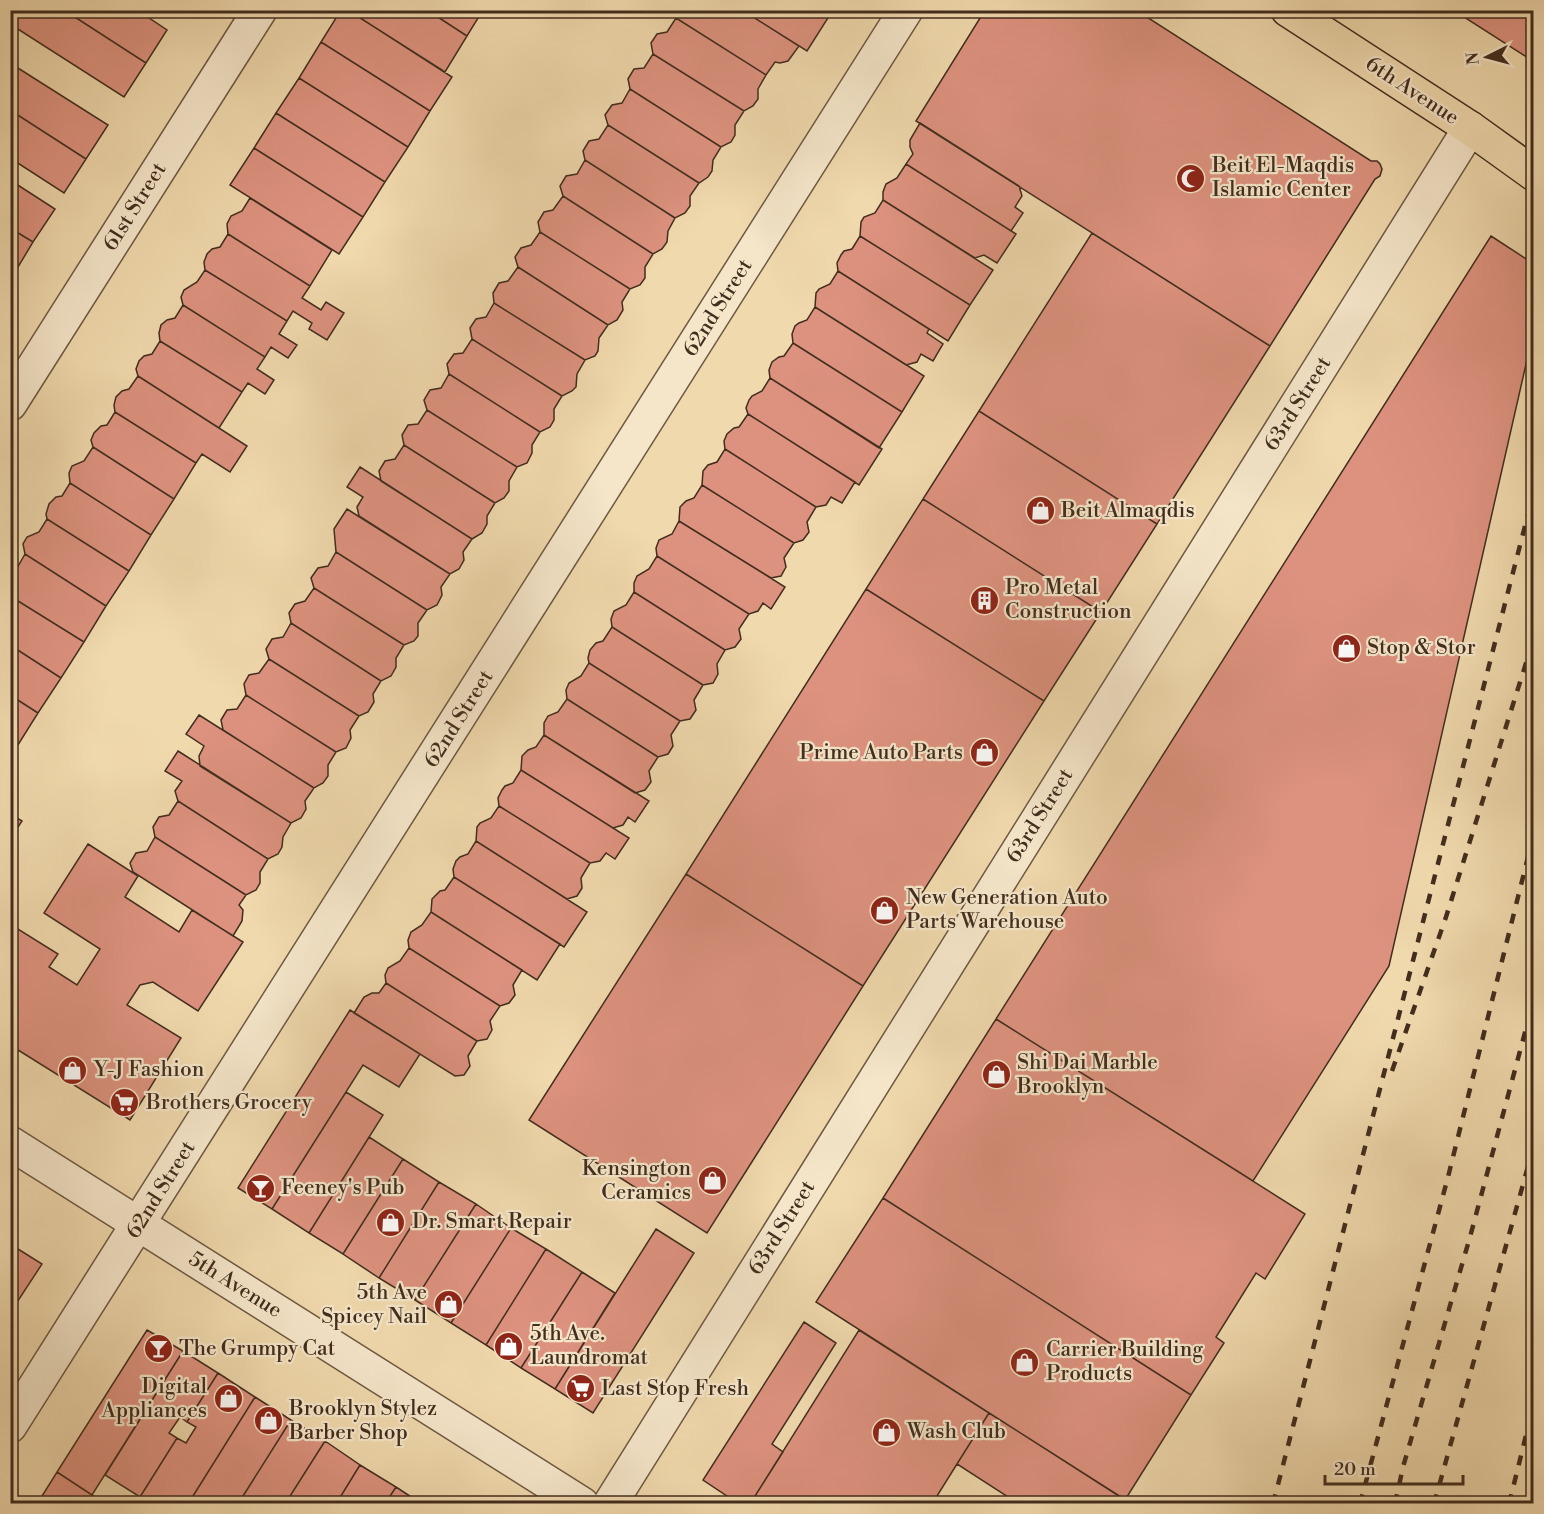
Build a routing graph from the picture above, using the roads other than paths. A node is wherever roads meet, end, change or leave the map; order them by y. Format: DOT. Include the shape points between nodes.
graph roads {
  1 [pos="260,10"];
  2 [pos="906,10"];
  3 [pos="1288,10"];
  4 [pos="1470,128"];
  5 [pos="1533,174"];
  6 [pos="10,404"];
  7 [pos="10,1143"];
  8 [pos="139,1225"];
  9 [pos="10,1426"];
  10 [pos="582,1503"];
  11 [pos="610,1503"];
  1 -- 6 [label="street, 61st Street"];
  2 -- 8 [label="street, 62nd Street"];
  3 -- 4 [label="main road, 6th Avenue"];
  4 -- 5 [label="main road, 6th Avenue"];
  4 -- 11 [label="street, 63rd Street"];
  7 -- 8 [label="street, 5th Avenue"];
  8 -- 9 [label="street, 62nd Street"];
  8 -- 10 [label="street, 5th Avenue"];
}
